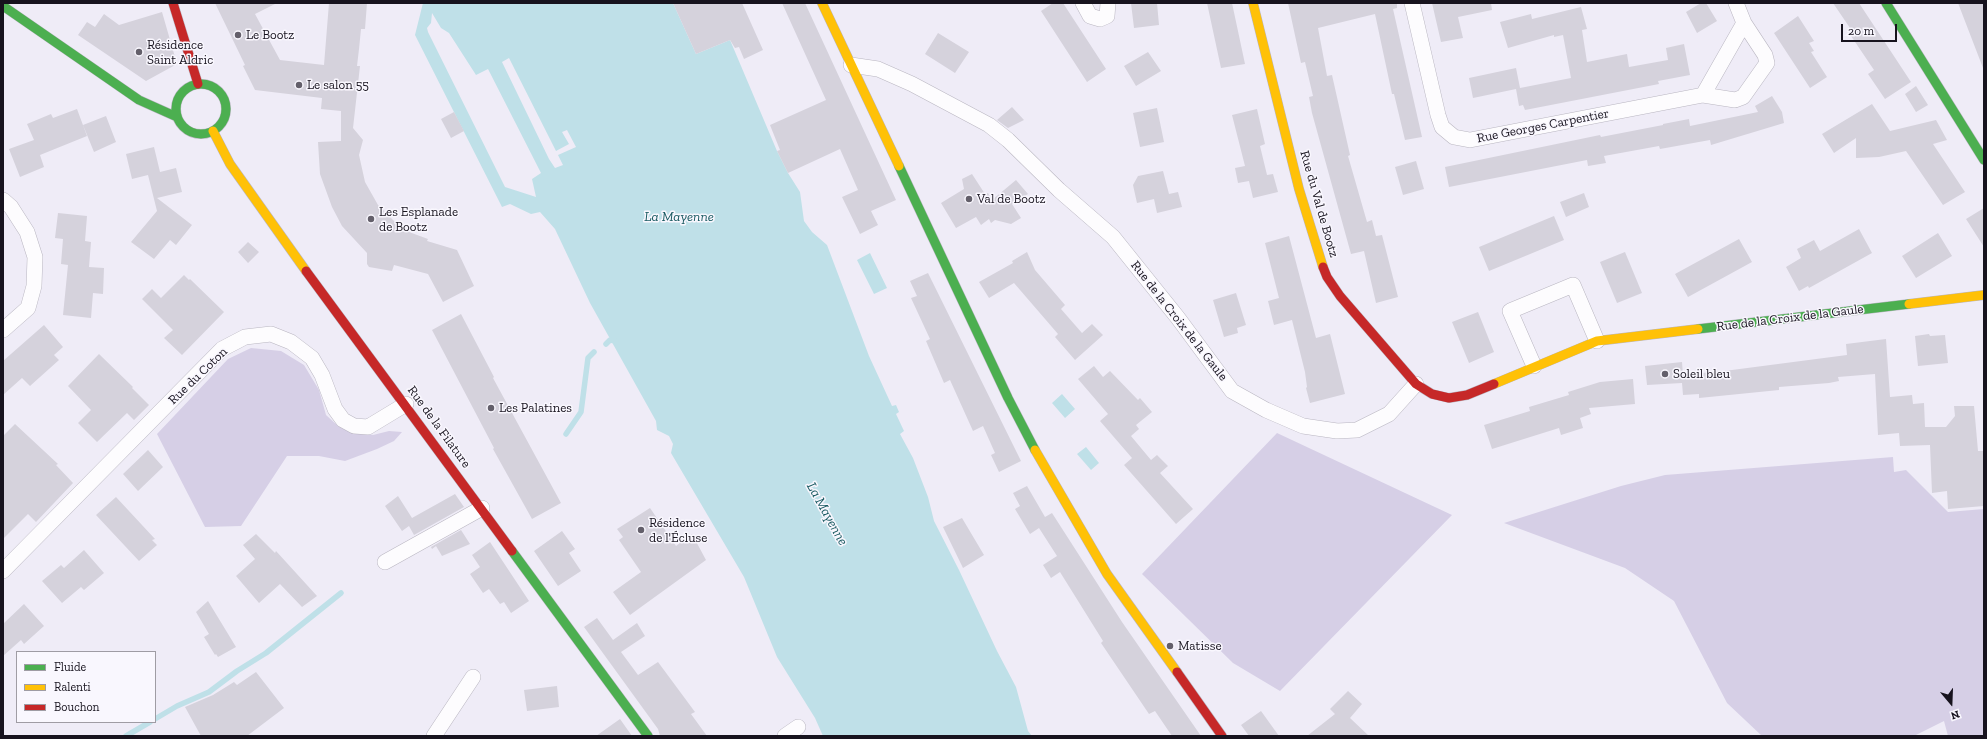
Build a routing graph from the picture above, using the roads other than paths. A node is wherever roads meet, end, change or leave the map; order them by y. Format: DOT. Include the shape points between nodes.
graph roads {
  1 [pos="173,3"];
  2 [pos="822,3"];
  3 [pos="1083,3"];
  4 [pos="1108,3"];
  5 [pos="1253,3"];
  6 [pos="1412,3"];
  7 [pos="1736,3"];
  8 [pos="1886,3"];
  9 [pos="3,6"];
  10 [pos="1744,23"];
  11 [pos="851,65"];
  12 [pos="198,84"];
  13 [pos="1703,95"];
  14 [pos="177,117"];
  15 [pos="212,131"];
  16 [pos="1984,160"];
  17 [pos="3,200"];
  18 [pos="1984,295"];
  19 [pos="3,330"];
  20 [pos="1597,341"];
  21 [pos="1534,366"];
  22 [pos="1416,384"];
  23 [pos="406,404"];
  24 [pos="482,508"];
  25 [pos="385,562"];
  26 [pos="3,571"];
  27 [pos="473,677"];
  28 [pos="798,727"];
  29 [pos="434,736"];
  30 [pos="648,736"];
  31 [pos="785,736"];
  32 [pos="1222,736"];
  1 -- 12 [label="street"];
  2 -- 11 [label="street"];
  3 -- 4 [label="street" via="1090,16 1100,19 1107,16"];
  5 -- 22 [label="street, Rue du Val de Bootz" via="1299,189 1327,277 1340,296"];
  6 -- 13 [label="street, Rue Georges Carpentier" via="1438,115 1442,126 1454,137 1470,140"];
  7 -- 10 [label="street, Rue Georges Carpentier"];
  8 -- 16 [label="street"];
  9 -- 14 [label="street" via="139,100"];
  10 -- 13 [label="street"];
  10 -- 13 [label="street, Rue Georges Carpentier" via="1765,55 1767,63 1743,97 1736,100"];
  11 -- 22 [label="street, Rue de la Croix de la Gaule" via="878,68 990,125 1002,135 1113,237 1232,391 1266,410 1303,426 1337,432 1357,430 1389,414"];
  11 -- 32 [label="street" via="1008,398 1047,472 1107,574"];
  12 -- 14 [label="street" via="185,90 180,96 176,109"];
  12 -- 15 [label="street" via="215,88 225,102 224,119 220,126"];
  14 -- 15 [label="street" via="188,130 204,134"];
  15 -- 23 [label="street, Rue de la Filature" via="230,164 301,264"];
  17 -- 19 [label="street" via="11,207 27,232 35,257 34,286 28,308"];
  18 -- 20 [label="street, Rue de la Croix de la Gaule"];
  20 -- 21 [label="street, Rue de la Croix de la Gaule"];
  20 -- 21 [label="street" via="1573,285 1510,311"];
  21 -- 22 [label="street, Rue de la Croix de la Gaule" via="1467,395 1450,398 1432,394"];
  23 -- 24 [label="street, Rue de la Filature"];
  23 -- 26 [label="street, Rue du Coton" via="368,427 354,426 343,420 335,409 322,375 312,358 291,342 271,334 245,337 222,349"];
  24 -- 25 [label="street"];
  24 -- 30 [label="street, Rue de la Filature"];
  27 -- 29 [label="street"];
  28 -- 31 [label="street"];
}
